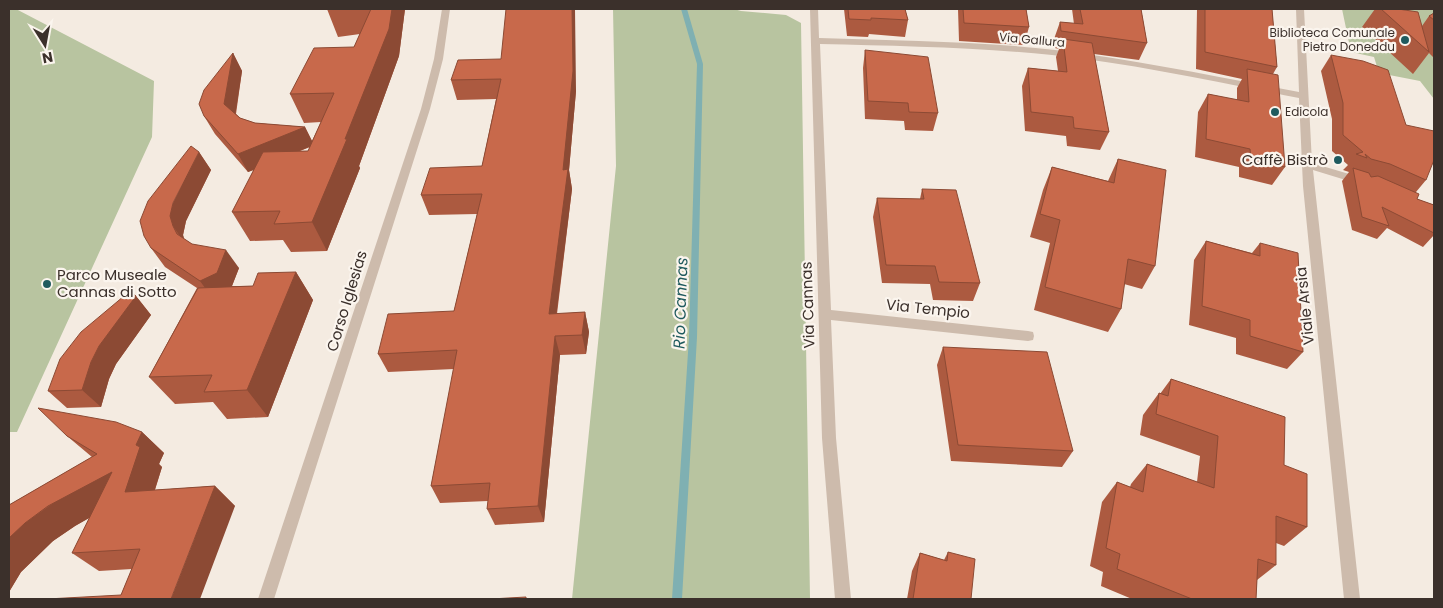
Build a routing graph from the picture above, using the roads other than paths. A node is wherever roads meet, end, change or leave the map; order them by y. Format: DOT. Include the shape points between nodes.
graph roads {
  1 [pos="446,9"];
  2 [pos="814,9"];
  3 [pos="1300,9"];
  4 [pos="815,41"];
  5 [pos="1304,96"];
  6 [pos="1307,165"];
  7 [pos="1371,184"];
  8 [pos="825,314"];
  9 [pos="1028,336"];
  10 [pos="266,599"];
  11 [pos="843,599"];
  12 [pos="1352,599"];
  1 -- 10 [label="street, Corso Iglesias" via="433,83 324,428"];
  2 -- 4 [label="street, Via Cannas"];
  3 -- 5 [label="street, Viale Arsia"];
  4 -- 5 [label="street, Via Gallura" via="936,44 1052,53"];
  4 -- 8 [label="street, Via Cannas"];
  5 -- 6 [label="street, Viale Arsia"];
  6 -- 7 [label="street"];
  6 -- 12 [label="street, Viale Arsia"];
  8 -- 9 [label="street, Via Tempio"];
  8 -- 11 [label="street, Via Cannas" via="829,438"];
}
